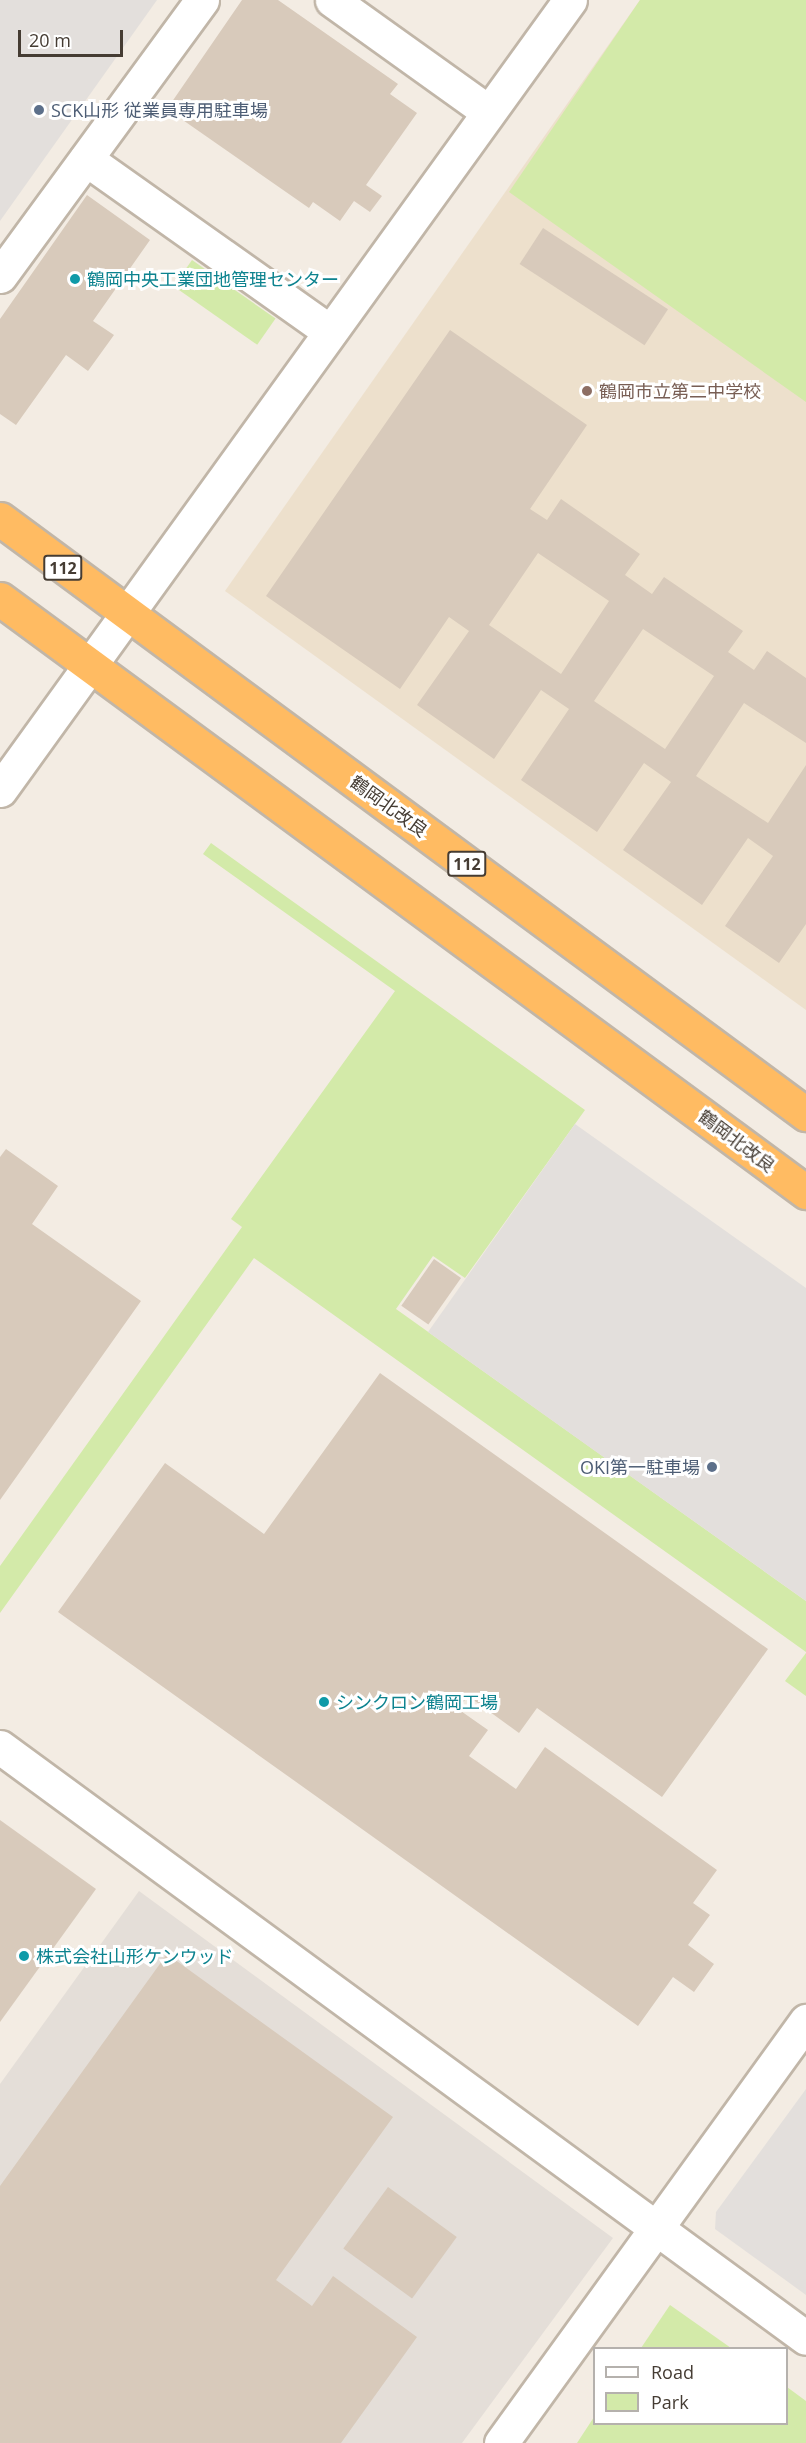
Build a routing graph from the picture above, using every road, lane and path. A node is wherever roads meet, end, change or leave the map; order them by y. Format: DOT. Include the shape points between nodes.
graph roads {
  1 [pos="202,0"];
  2 [pos="332,0"];
  3 [pos="570,0"];
  4 [pos="487,111"];
  5 [pos="86,159"];
  6 [pos="0,276"];
  7 [pos="330,332"];
  8 [pos="0,519"];
  9 [pos="0,599"];
  10 [pos="128,614"];
  11 [pos="90,665"];
  12 [pos="0,790"];
  13 [pos="806,1114"];
  14 [pos="806,1192"];
  15 [pos="0,1747"];
  16 [pos="806,2021"];
  17 [pos="655,2228"];
  18 [pos="806,2338"];
  19 [pos="501,2443"];
  1 -- 5 [label="street"];
  2 -- 4 [label="street"];
  3 -- 4 [label="street"];
  4 -- 7 [label="street"];
  5 -- 6 [label="street"];
  5 -- 7 [label="street"];
  7 -- 10 [label="street"];
  8 -- 10 [label="highway, 鶴岡北改良 / 112"];
  9 -- 11 [label="highway, 鶴岡北改良"];
  10 -- 11 [label="street"];
  10 -- 13 [label="highway, 鶴岡北改良 / 112"];
  11 -- 12 [label="street"];
  11 -- 14 [label="highway, 鶴岡北改良"];
  15 -- 17 [label="street"];
  16 -- 17 [label="street"];
  17 -- 18 [label="street"];
  17 -- 19 [label="street"];
}
